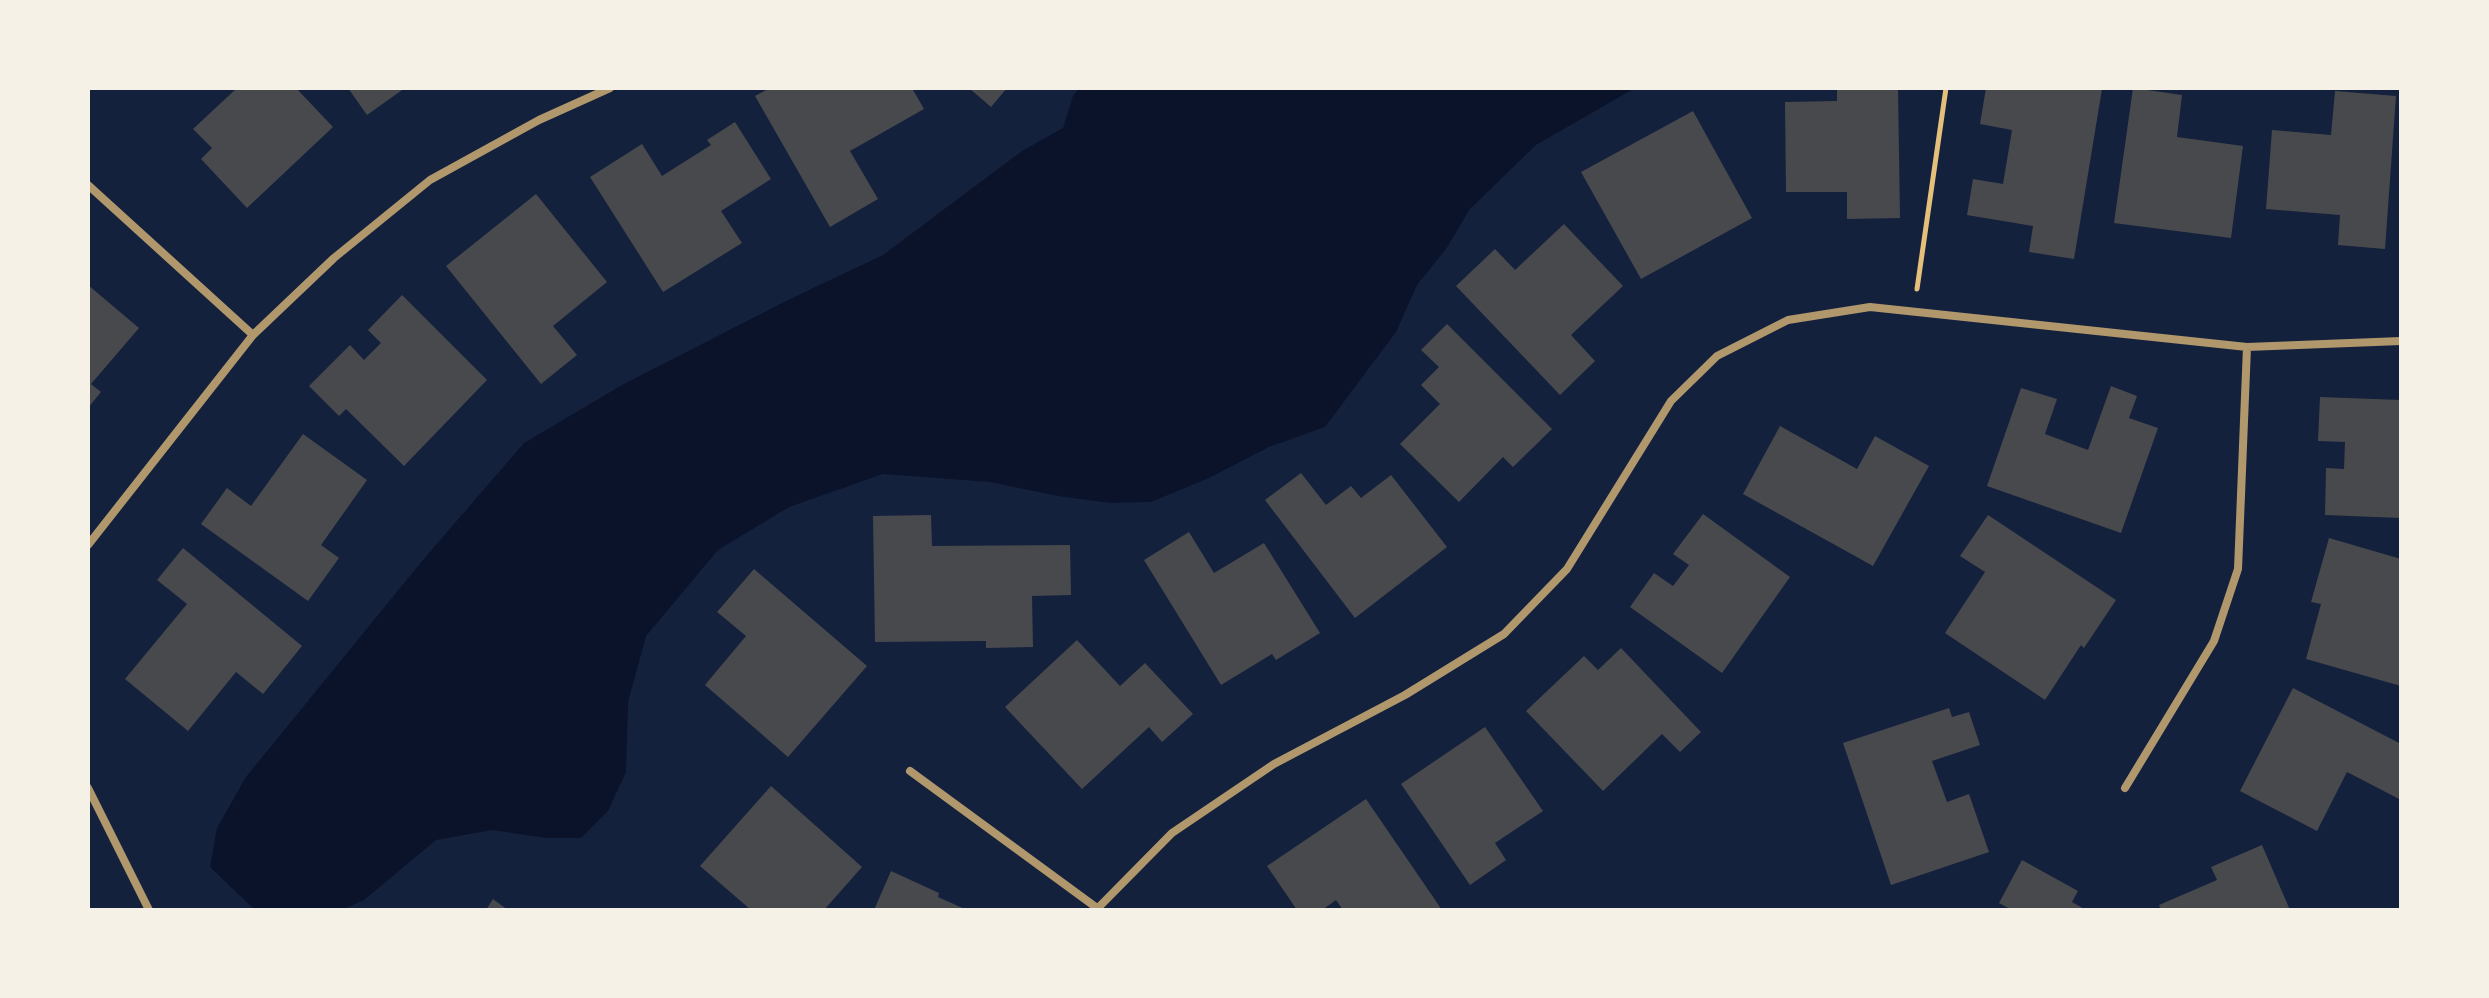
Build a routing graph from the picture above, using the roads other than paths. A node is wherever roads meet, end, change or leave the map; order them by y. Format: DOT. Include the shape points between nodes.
graph roads {
  1 [pos="610,88"];
  2 [pos="88,185"];
  3 [pos="253,335"];
  4 [pos="2401,341"];
  5 [pos="2247,347"];
  6 [pos="88,545"];
  7 [pos="910,771"];
  8 [pos="88,788"];
  9 [pos="2125,788"];
  10 [pos="1097,909"];
  11 [pos="149,910"];
  1 -- 3 [label="street" via="430,180 334,258"];
  2 -- 3 [label="street"];
  3 -- 6 [label="street"];
  4 -- 5 [label="street"];
  5 -- 9 [label="street" via="2238,569 2214,641"];
  5 -- 10 [label="street" via="1870,307 1788,320 1717,356 1671,401 1567,569 1504,634 1261,773 1172,833"];
  7 -- 10 [label="street"];
  8 -- 11 [label="street"];
}
